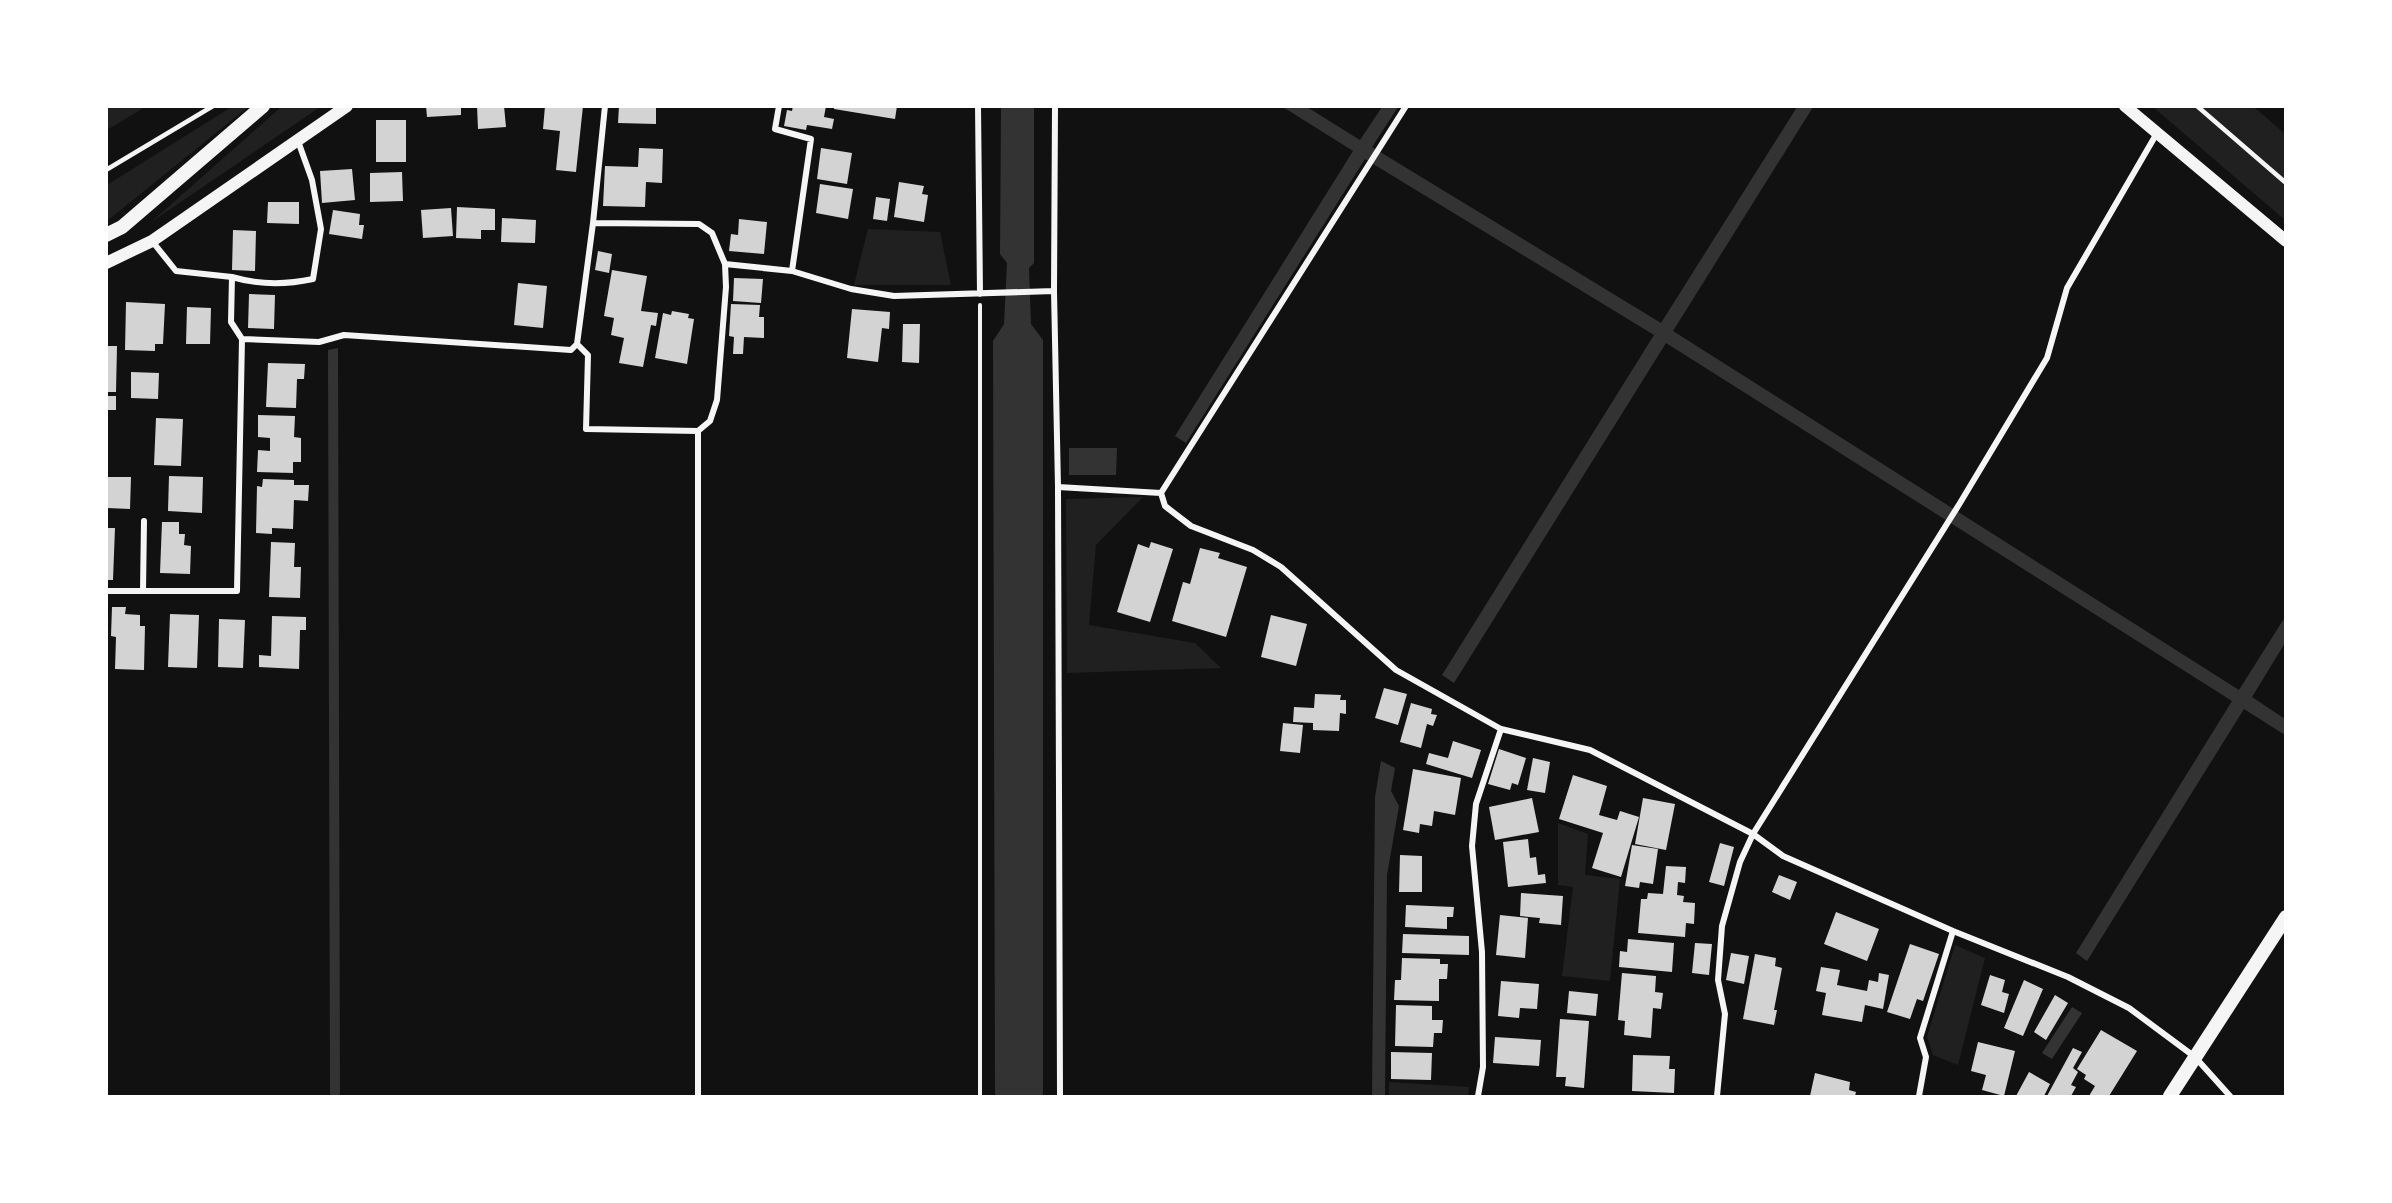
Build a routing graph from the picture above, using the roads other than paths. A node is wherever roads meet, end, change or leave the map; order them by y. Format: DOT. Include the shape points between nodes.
graph roads {
  1 [pos="213,106"];
  2 [pos="263,106"];
  3 [pos="347,106"];
  4 [pos="604,106"];
  5 [pos="779,106"];
  6 [pos="978,106"];
  7 [pos="1055,106"];
  8 [pos="1406,106"];
  9 [pos="2125,106"];
  10 [pos="2197,106"];
  11 [pos="2157,133"];
  12 [pos="298,140"];
  13 [pos="106,170"];
  14 [pos="2286,183"];
  15 [pos="593,222"];
  16 [pos="106,235"];
  17 [pos="152,241"];
  18 [pos="2286,241"];
  19 [pos="106,263"];
  20 [pos="725,264"];
  21 [pos="792,271"];
  22 [pos="232,277"];
  23 [pos="1054,291"];
  24 [pos="980,294"];
  25 [pos="242,339"];
  26 [pos="577,344"];
  27 [pos="698,431"];
  28 [pos="1058,487"];
  29 [pos="1161,493"];
  30 [pos="144,521"];
  31 [pos="106,591"];
  32 [pos="143,591"];
  33 [pos="1501,729"];
  34 [pos="1753,834"];
  35 [pos="2286,917"];
  36 [pos="1953,931"];
  37 [pos="2195,1057"];
  38 [pos="698,1096"];
  39 [pos="1060,1096"];
  40 [pos="1478,1096"];
  41 [pos="1717,1096"];
  42 [pos="1919,1096"];
  43 [pos="2170,1096"];
  44 [pos="2230,1096"];
  1 -- 13 [label="lane"];
  2 -- 16 [label="main road" via="122,227"];
  3 -- 12 [label="main road"];
  4 -- 15 [label="street"];
  5 -- 21 [label="street" via="775,129 811,139"];
  6 -- 24 [label="street"];
  7 -- 23 [label="street"];
  8 -- 29 [label="street"];
  9 -- 11 [label="main road"];
  10 -- 14 [label="lane"];
  11 -- 18 [label="main road"];
  11 -- 34 [label="street" via="2067,288 2047,358"];
  12 -- 17 [label="main road"];
  12 -- 22 [label="street" via="312,180 321,229 313,279 254,284"];
  15 -- 20 [label="street" via="699,224 712,233"];
  15 -- 26 [label="street"];
  17 -- 19 [label="main road"];
  17 -- 22 [label="street" via="176,271"];
  20 -- 21 [label="street"];
  20 -- 27 [label="street" via="717,400 710,422"];
  21 -- 24 [label="street" via="851,289 894,296"];
  22 -- 25 [label="street" via="231,322"];
  23 -- 24 [label="street"];
  23 -- 28 [label="street"];
  25 -- 26 [label="street" via="319,342 344,335 571,351"];
  25 -- 32 [label="street" via="237,591"];
  26 -- 27 [label="street" via="588,355 586,429"];
  27 -- 38 [label="street"];
  28 -- 29 [label="street"];
  28 -- 39 [label="street"];
  29 -- 33 [label="street" via="1165,506 1191,526 1253,550 1281,567 1396,670"];
  30 -- 32 [label="street"];
  31 -- 32 [label="street"];
  33 -- 34 [label="street" via="1590,750"];
  33 -- 40 [label="street" via="1476,804 1472,846 1482,952 1483,1067"];
  34 -- 36 [label="street" via="1783,856"];
  34 -- 41 [label="street" via="1740,862 1722,926 1718,980 1725,1014"];
  35 -- 37 [label="main road"];
  36 -- 37 [label="street" via="2068,977 2129,1008"];
  36 -- 42 [label="street" via="1920,1038 1926,1057"];
  37 -- 43 [label="main road"];
  37 -- 44 [label="street"];
}
